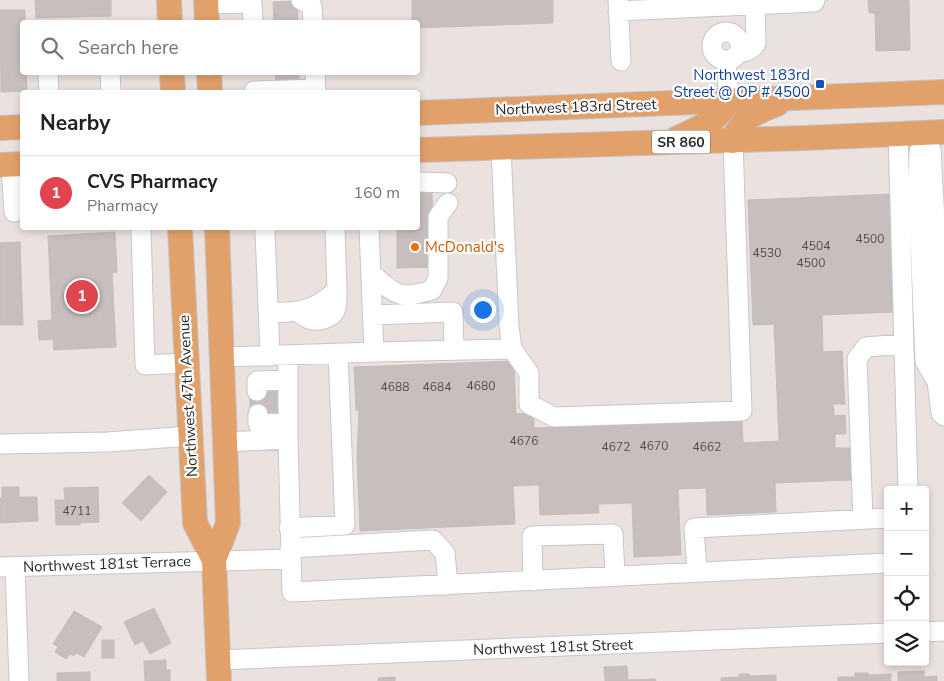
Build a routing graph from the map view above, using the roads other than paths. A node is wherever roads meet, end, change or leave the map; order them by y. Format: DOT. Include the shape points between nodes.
graph roads {
  1 [pos="169,0"];
  2 [pos="300,0"];
  3 [pos="816,0"];
  4 [pos="255,2"];
  5 [pos="755,5"];
  6 [pos="618,6"];
  7 [pos="719,8"];
  8 [pos="206,9"];
  9 [pos="170,20"];
  10 [pos="253,20"];
  11 [pos="312,20"];
  12 [pos="732,56"];
  13 [pos="621,61"];
  14 [pos="48,75"];
  15 [pos="110,75"];
  16 [pos="172,75"];
  17 [pos="210,75"];
  18 [pos="254,85"];
  19 [pos="316,85"];
  20 [pos="49,90"];
  21 [pos="111,90"];
  22 [pos="173,90"];
  23 [pos="210,90"];
  24 [pos="944,92"];
  25 [pos="790,98"];
  26 [pos="728,101"];
  27 [pos="420,113"];
  28 [pos="20,127"];
  29 [pos="0,128"];
  30 [pos="898,134"];
  31 [pos="930,136"];
  32 [pos="733,140"];
  33 [pos="670,142"];
  34 [pos="502,148"];
  35 [pos="420,150"];
  36 [pos="11,165"];
  37 [pos="420,182"];
  38 [pos="447,183"];
  39 [pos="448,203"];
  40 [pos="12,212"];
  41 [pos="141,230"];
  42 [pos="180,230"];
  43 [pos="217,230"];
  44 [pos="266,230"];
  45 [pos="335,230"];
  46 [pos="369,230"];
  47 [pos="371,273"];
  48 [pos="269,313"];
  49 [pos="373,315"];
  50 [pos="904,344"];
  51 [pos="512,349"];
  52 [pos="454,350"];
  53 [pos="374,352"];
  54 [pos="338,353"];
  55 [pos="279,356"];
  56 [pos="223,357"];
  57 [pos="186,363"];
  58 [pos="288,380"];
  59 [pos="257,391"];
  60 [pos="258,414"];
  61 [pos="944,416"];
  62 [pos="288,431"];
  63 [pos="190,436"];
  64 [pos="225,442"];
  65 [pos="0,444"];
  66 [pos="908,486"];
  67 [pos="884,518"];
  68 [pos="863,519"];
  69 [pos="289,528"];
  70 [pos="290,554"];
  71 [pos="214,560"];
  72 [pos="884,563"];
  73 [pos="7,567"];
  74 [pos="697,572"];
  75 [pos="615,576"];
  76 [pos="533,581"];
  77 [pos="448,585"];
  78 [pos="944,631"];
  79 [pos="929,632"];
  80 [pos="884,633"];
  81 [pos="219,670"];
  82 [pos="19,681"];
  1 -- 9 [label="main road"];
  2 -- 11 [label="street" via="312,6"];
  3 -- 5 [label="street"];
  4 -- 8 [label="street"];
  4 -- 10 [label="street"];
  5 -- 7 [label="street"];
  5 -- 12 [label="street" via="756,43 746,52"];
  6 -- 7 [label="street"];
  6 -- 13 [label="street"];
  7 -- 12 [label="street" via="720,34 713,41 712,50 718,57"];
  12 -- 26 [label="street"];
  14 -- 20 [label="street"];
  15 -- 21 [label="street"];
  16 -- 22 [label="main road"];
  17 -- 23 [label="main road"];
  18 -- 19 [label="street"];
  24 -- 25 [label="main road, Northwest 183rd Street"];
  25 -- 26 [label="main road, Northwest 183rd Street"];
  25 -- 32 [label="main road" via="749,116"];
  26 -- 27 [label="main road, Northwest 183rd Street"];
  26 -- 33 [label="main road" via="711,122"];
  28 -- 29 [label="main road"];
  30 -- 31 [label="main road, SR 860"];
  30 -- 32 [label="main road, SR 860"];
  30 -- 50 [label="street"];
  31 -- 61 [label="street" via="942,359 937,382"];
  32 -- 33 [label="main road, SR 860"];
  32 -- 51 [label="street" via="742,411 554,417 529,404 529,373"];
  33 -- 34 [label="main road, SR 860"];
  34 -- 35 [label="main road, SR 860"];
  34 -- 51 [label="street"];
  36 -- 40 [label="street"];
  37 -- 38 [label="street"];
  39 -- 47 [label="street" via="438,217 438,278 432,290 411,296 394,293"];
  41 -- 57 [label="street" via="145,364"];
  42 -- 57 [label="main road, Northwest 47th Avenue"];
  43 -- 56 [label="main road, Northwest 47th Avenue"];
  44 -- 48 [label="street"];
  45 -- 48 [label="street" via="337,290 317,305 298,312"];
  46 -- 47 [label="street"];
  47 -- 49 [label="street"];
  48 -- 55 [label="street"];
  49 -- 52 [label="street" via="453,312"];
  49 -- 53 [label="street"];
  50 -- 66 [label="street"];
  50 -- 68 [label="street" via="866,347 857,359"];
  51 -- 52 [label="street"];
  52 -- 53 [label="street"];
  53 -- 54 [label="street"];
  54 -- 55 [label="street"];
  54 -- 69 [label="street" via="345,525"];
  55 -- 56 [label="street"];
  55 -- 58 [label="street"];
  56 -- 64 [label="main road, Northwest 47th Avenue"];
  57 -- 63 [label="main road, Northwest 47th Avenue"];
  58 -- 59 [label="street" via="257,381"];
  58 -- 62 [label="street"];
  60 -- 62 [label="street" via="258,424"];
  62 -- 64 [label="street"];
  62 -- 69 [label="street"];
  63 -- 65 [label="street" via="108,442"];
  63 -- 71 [label="main road, Northwest 47th Avenue" via="195,523"];
  64 -- 71 [label="main road, Northwest 47th Avenue" via="228,523"];
  67 -- 68 [label="street"];
  68 -- 74 [label="street" via="694,528"];
  69 -- 70 [label="street"];
  70 -- 71 [label="street, Northwest 181st Terrace"];
  70 -- 77 [label="street, Northwest 181st Terrace" via="433,540 445,553"];
  70 -- 77 [label="street" via="292,592"];
  71 -- 73 [label="street, Northwest 181st Terrace"];
  71 -- 81 [label="main road, Northwest 47th Avenue"];
  72 -- 74 [label="street"];
  73 -- 82 [label="street"];
  74 -- 75 [label="street"];
  75 -- 76 [label="street"];
  75 -- 76 [label="street" via="613,534 532,536"];
  76 -- 77 [label="street"];
  78 -- 79 [label="street"];
  80 -- 81 [label="street, Northwest 181st Street"];
}
